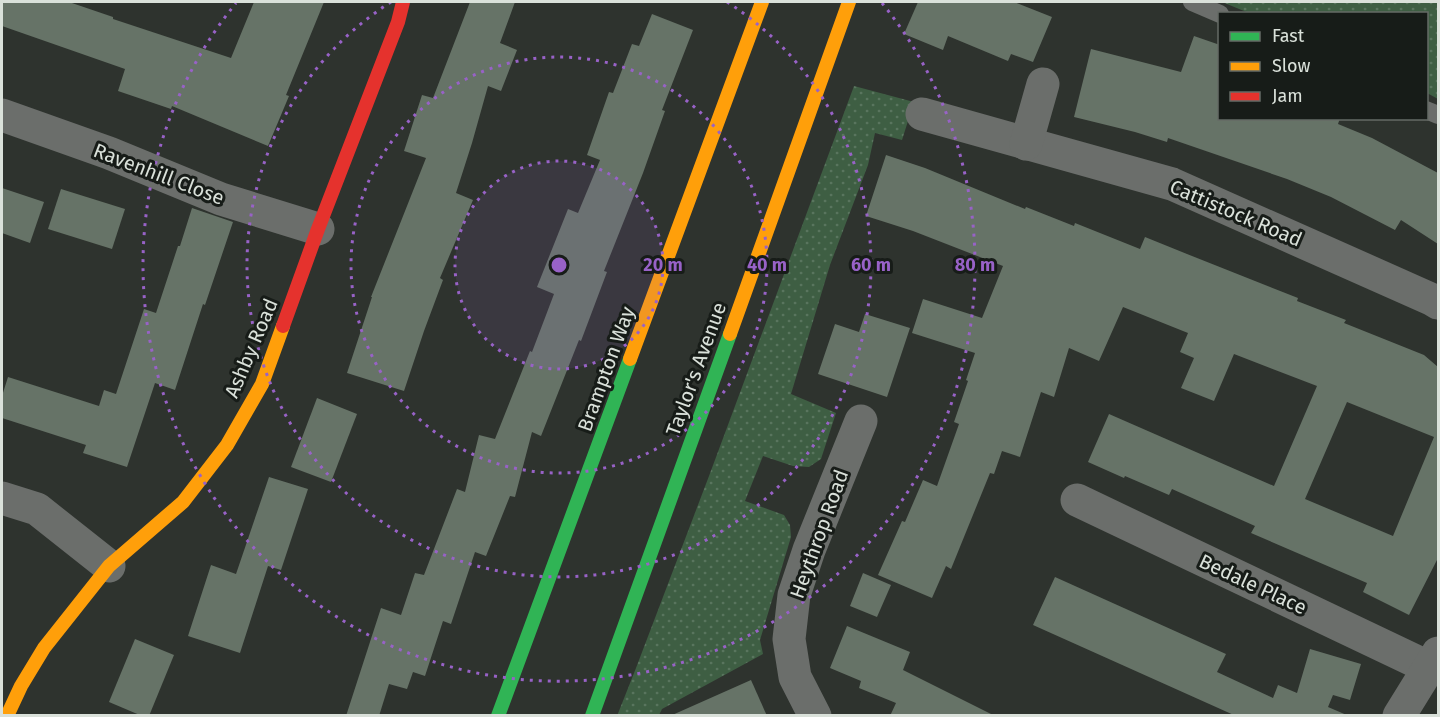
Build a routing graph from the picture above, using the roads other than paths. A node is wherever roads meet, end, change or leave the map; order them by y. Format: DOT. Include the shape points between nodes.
graph roads {
  1 [pos="403,2"];
  2 [pos="760,2"];
  3 [pos="849,2"];
  4 [pos="1192,2"];
  5 [pos="1218,13"];
  6 [pos="1043,84"];
  7 [pos="922,114"];
  8 [pos="2,115"];
  9 [pos="1026,144"];
  10 [pos="318,229"];
  11 [pos="1438,303"];
  12 [pos="861,421"];
  13 [pos="2,498"];
  14 [pos="1077,500"];
  15 [pos="110,566"];
  16 [pos="1434,661"];
  17 [pos="7,716"];
  18 [pos="498,716"];
  19 [pos="592,716"];
  20 [pos="815,716"];
  21 [pos="1399,716"];
  1 -- 10 [label="street, Ashby Road"];
  2 -- 18 [label="street, Brampton Way"];
  3 -- 19 [label="street, Taylor's Avenue"];
  4 -- 5 [label="lane"];
  6 -- 9 [label="street"];
  7 -- 9 [label="street, Cattistock Road"];
  8 -- 10 [label="street, Ravenhill Close" via="221,199"];
  9 -- 11 [label="street, Cattistock Road" via="1172,184"];
  10 -- 15 [label="street, Ashby Road" via="262,384 226,445 183,502"];
  12 -- 20 [label="street, Heythrop Road" via="794,595 789,639 795,677"];
  13 -- 15 [label="street" via="37,509"];
  14 -- 16 [label="street, Bedale Place"];
  15 -- 17 [label="street, Ashby Road" via="44,648"];
  16 -- 21 [label="street"];
}
